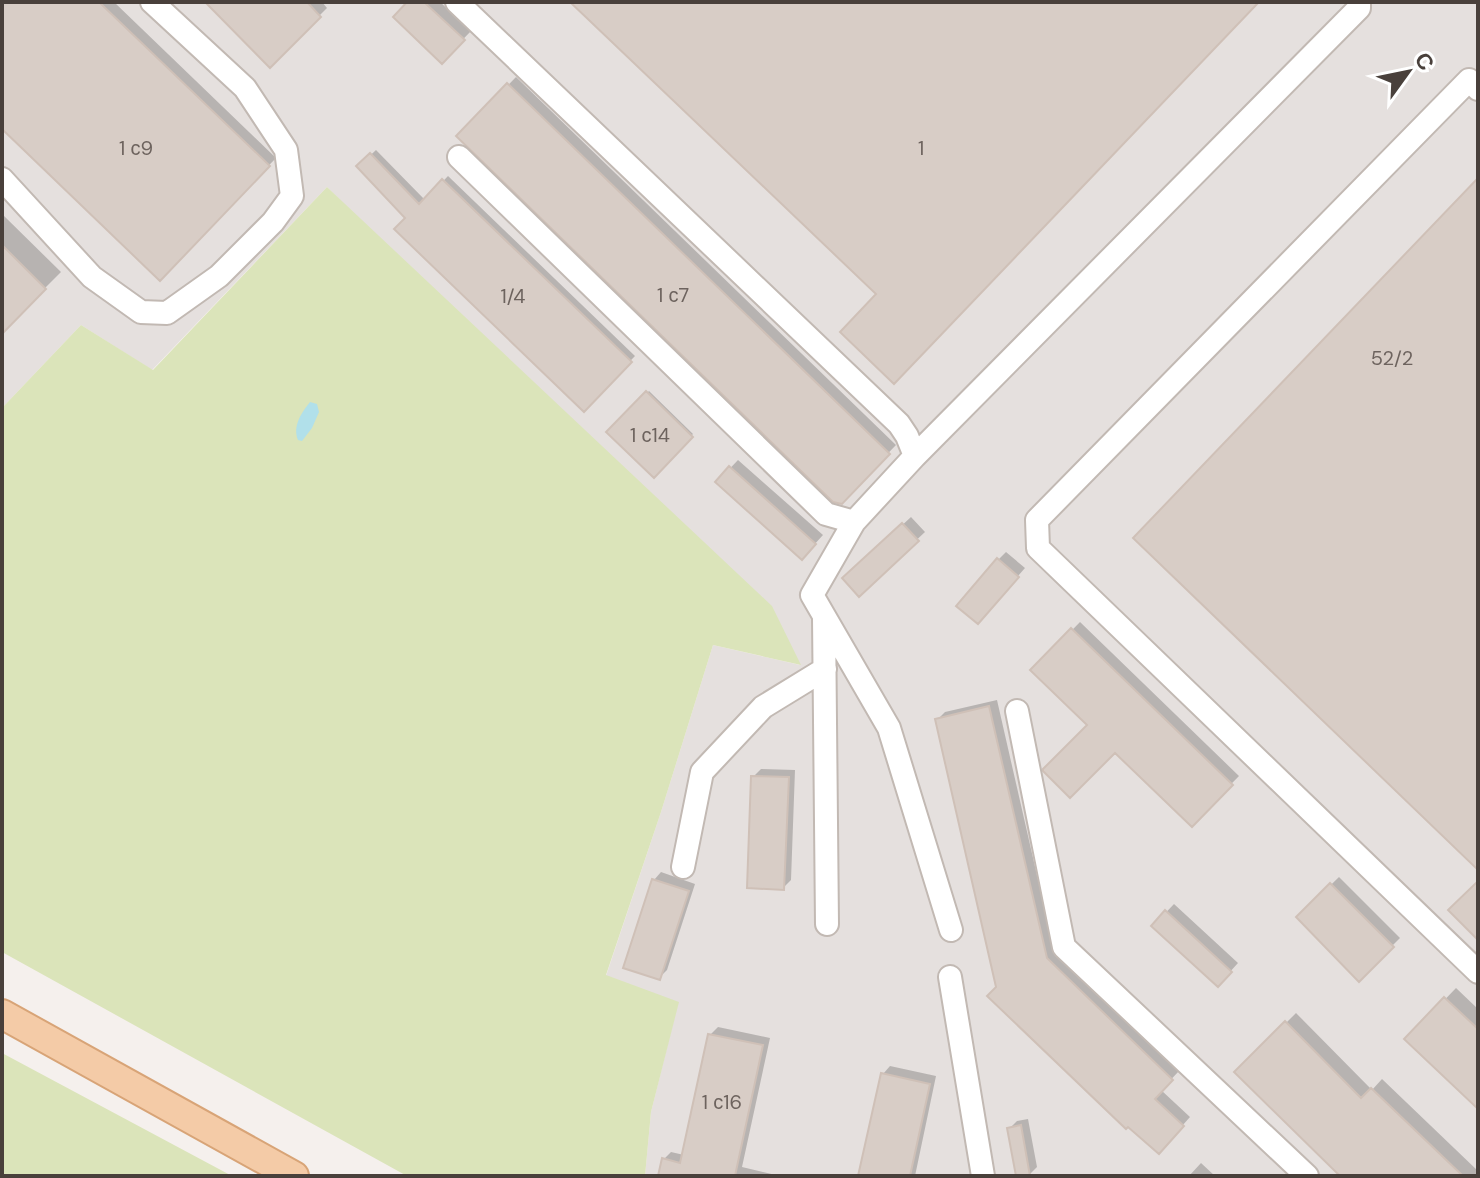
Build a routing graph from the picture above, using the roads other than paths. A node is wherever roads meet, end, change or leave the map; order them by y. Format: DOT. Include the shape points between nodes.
graph roads {
  1 [pos="152,2"];
  2 [pos="457,2"];
  3 [pos="1359,2"];
  4 [pos="1478,89"];
  5 [pos="459,157"];
  6 [pos="2,179"];
  7 [pos="915,456"];
  8 [pos="854,522"];
  9 [pos="824,617"];
  10 [pos="825,669"];
  11 [pos="1017,711"];
  12 [pos="683,867"];
  13 [pos="827,924"];
  14 [pos="951,930"];
  15 [pos="1478,972"];
  16 [pos="950,977"];
  17 [pos="2,1014"];
  18 [pos="2,1033"];
  19 [pos="263,1176"];
  20 [pos="294,1176"];
  21 [pos="983,1176"];
  22 [pos="1307,1176"];
  1 -- 6 [label="lane" via="245,88 286,150 292,196 273,222 219,276 167,313 141,312 92,277"];
  2 -- 7 [label="lane" via="899,424"];
  3 -- 7 [label="lane" via="1359,8"];
  4 -- 15 [label="lane" via="1469,80 1037,520 1038,548"];
  5 -- 8 [label="lane" via="826,514"];
  7 -- 8 [label="lane"];
  8 -- 9 [label="lane" via="812,595"];
  9 -- 10 [label="lane"];
  9 -- 14 [label="lane" via="889,728"];
  10 -- 12 [label="lane" via="763,707 702,772"];
  10 -- 13 [label="lane"];
  11 -- 22 [label="lane" via="1064,947"];
  16 -- 21 [label="lane"];
  17 -- 20 [label="main road"];
  18 -- 19 [label="main road"];
}
